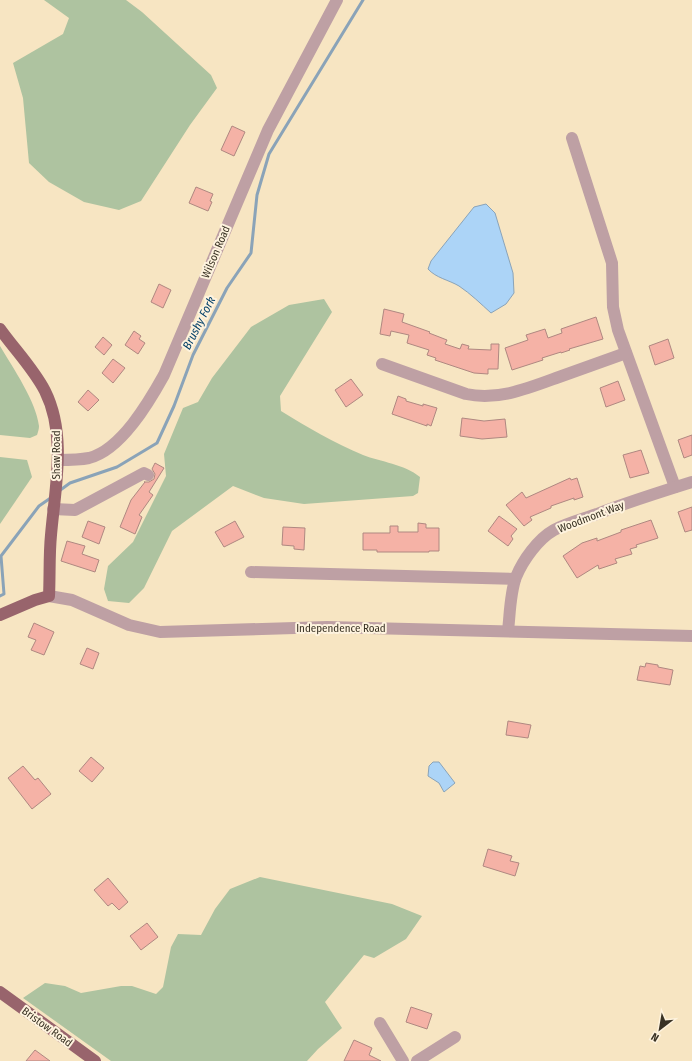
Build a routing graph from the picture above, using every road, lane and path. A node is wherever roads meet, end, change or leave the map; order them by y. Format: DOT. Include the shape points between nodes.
graph roads {
  1 [pos="337,0"];
  2 [pos="572,138"];
  3 [pos="0,329"];
  4 [pos="626,354"];
  5 [pos="382,364"];
  6 [pos="58,460"];
  7 [pos="148,475"];
  8 [pos="692,482"];
  9 [pos="674,487"];
  10 [pos="53,509"];
  11 [pos="251,572"];
  12 [pos="516,578"];
  13 [pos="49,596"];
  14 [pos="0,615"];
  15 [pos="508,631"];
  16 [pos="692,636"];
  17 [pos="0,992"];
  18 [pos="380,1023"];
  19 [pos="455,1037"];
  20 [pos="95,1061"];
  21 [pos="403,1061"];
  22 [pos="417,1061"];
  1 -- 6 [label="street, Wilson Road" via="268,130 164,375 152,397 126,432 104,451 89,458"];
  2 -- 4 [label="street" via="612,263 613,307"];
  3 -- 6 [label="main road, Shaw Road" via="36,375 45,391 55,422"];
  4 -- 5 [label="street" via="515,392 491,396 466,394"];
  4 -- 9 [label="street"];
  6 -- 10 [label="main road, Shaw Road"];
  7 -- 10 [label="street" via="144,473 75,510"];
  8 -- 9 [label="street, Woodmont Way"];
  9 -- 12 [label="street, Woodmont Way" via="553,531 531,550"];
  10 -- 13 [label="main road, Shaw Road"];
  11 -- 12 [label="street"];
  12 -- 15 [label="street, Woodmont Way"];
  13 -- 14 [label="main road, Independence Road"];
  13 -- 15 [label="street, Independence Road" via="72,600 129,625 160,632 327,627"];
  15 -- 16 [label="street, Independence Road"];
  17 -- 20 [label="main road, Bristow Road"];
  18 -- 21 [label="street"];
  19 -- 22 [label="street"];
}
